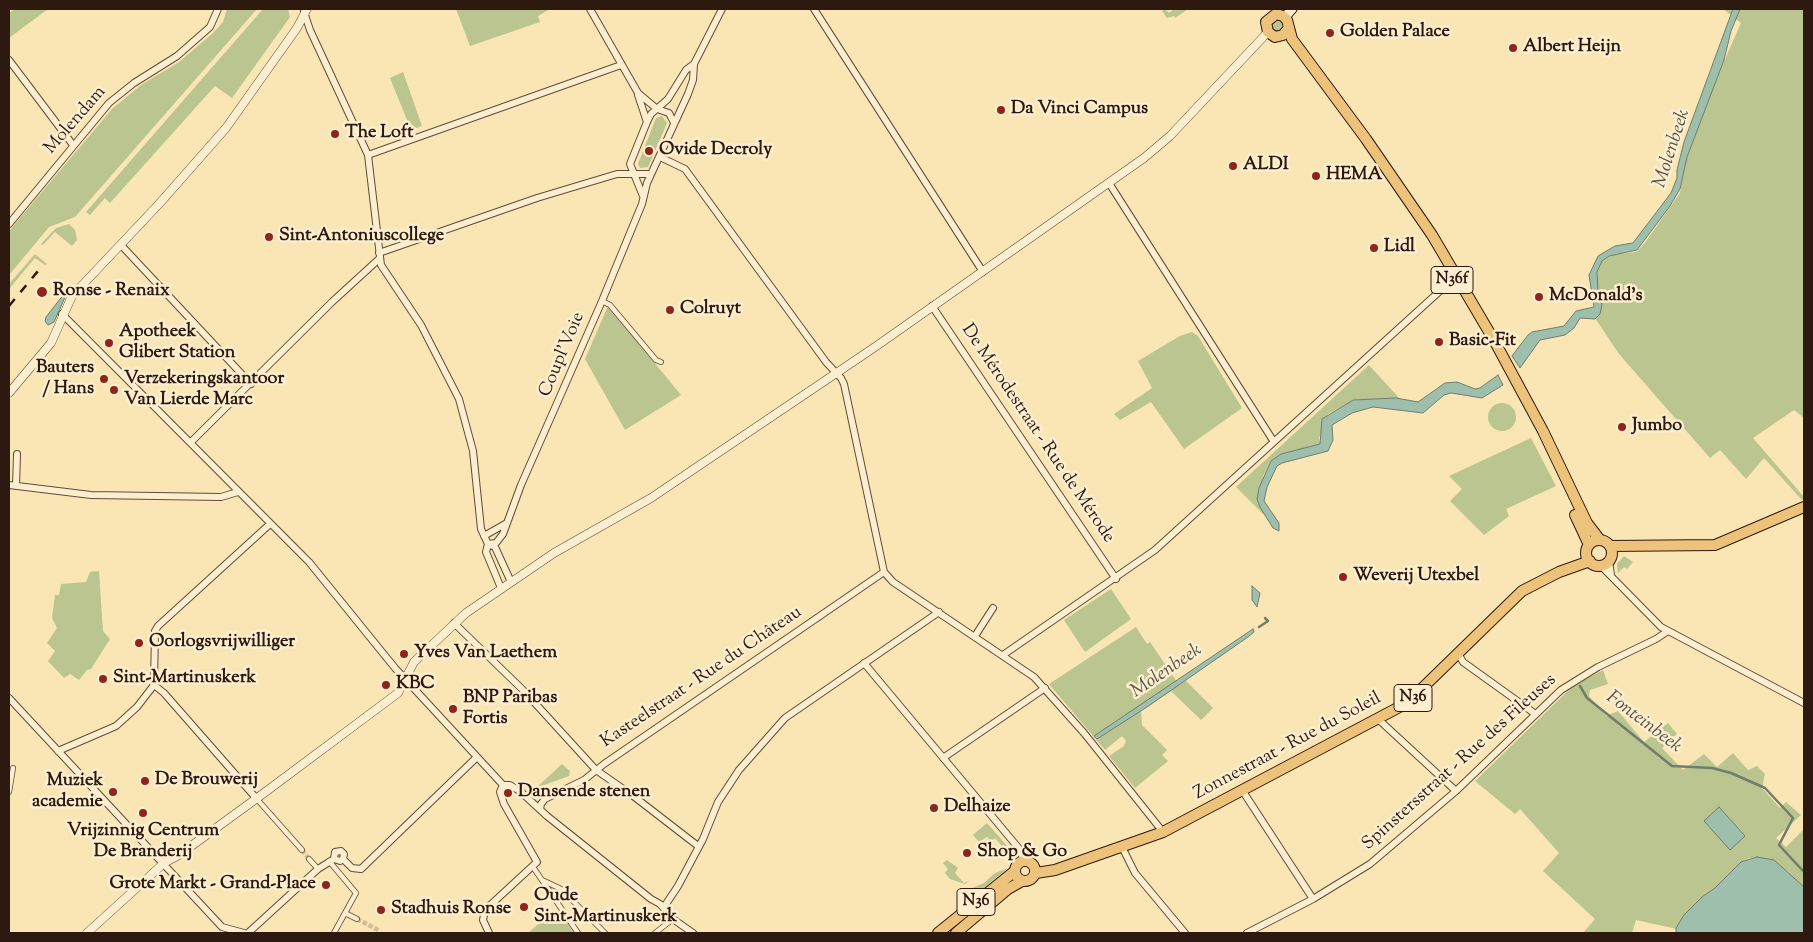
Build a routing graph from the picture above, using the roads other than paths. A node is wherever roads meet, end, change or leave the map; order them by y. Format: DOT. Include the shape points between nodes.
graph roads {
  1 [pos="218,9"];
  2 [pos="590,9"];
  3 [pos="722,9"];
  4 [pos="814,9"];
  5 [pos="1292,9"];
  6 [pos="304,10"];
  7 [pos="1275,13"];
  8 [pos="1288,29"];
  9 [pos="1268,32"];
  10 [pos="1280,37"];
  11 [pos="9,60"];
  12 [pos="694,64"];
  13 [pos="622,65"];
  14 [pos="638,93"];
  15 [pos="657,109"];
  16 [pos="647,122"];
  17 [pos="674,122"];
  18 [pos="73,145"];
  19 [pos="368,155"];
  20 [pos="660,157"];
  21 [pos="635,174"];
  22 [pos="650,174"];
  23 [pos="1109,183"];
  24 [pos="644,197"];
  25 [pos="9,224"];
  26 [pos="121,245"];
  27 [pos="379,256"];
  28 [pos="983,272"];
  29 [pos="1452,280"];
  30 [pos="602,302"];
  31 [pos="932,306"];
  32 [pos="62,314"];
  33 [pos="661,362"];
  34 [pos="836,373"];
  35 [pos="251,384"];
  36 [pos="9,393"];
  37 [pos="191,442"];
  38 [pos="1274,442"];
  39 [pos="16,454"];
  40 [pos="12,485"];
  41 [pos="238,492"];
  42 [pos="1804,507"];
  43 [pos="270,524"];
  44 [pos="505,524"];
  45 [pos="484,536"];
  46 [pos="488,544"];
  47 [pos="1589,553"];
  48 [pos="1606,553"];
  49 [pos="884,572"];
  50 [pos="1116,579"];
  51 [pos="511,582"];
  52 [pos="501,588"];
  53 [pos="993,608"];
  54 [pos="939,612"];
  55 [pos="454,623"];
  56 [pos="1668,631"];
  57 [pos="975,636"];
  58 [pos="1003,655"];
  59 [pos="1458,655"];
  60 [pos="864,663"];
  61 [pos="405,676"];
  62 [pos="154,685"];
  63 [pos="1045,688"];
  64 [pos="9,698"];
  65 [pos="1804,703"];
  66 [pos="1534,713"];
  67 [pos="1378,718"];
  68 [pos="58,751"];
  69 [pos="477,757"];
  70 [pos="943,758"];
  71 [pos="13,768"];
  72 [pos="596,770"];
  73 [pos="503,785"];
  74 [pos="1242,790"];
  75 [pos="1456,791"];
  76 [pos="9,792"];
  77 [pos="256,798"];
  78 [pos="540,809"];
  79 [pos="1163,832"];
  80 [pos="698,846"];
  81 [pos="1122,847"];
  82 [pos="302,850"];
  83 [pos="309,859"];
  84 [pos="331,860"];
  85 [pos="1023,861"];
  86 [pos="164,863"];
  87 [pos="533,867"];
  88 [pos="318,869"];
  89 [pos="1015,871"];
  90 [pos="1036,873"];
  91 [pos="542,880"];
  92 [pos="1022,881"];
  93 [pos="1313,898"];
  94 [pos="664,907"];
  95 [pos="345,913"];
  96 [pos="357,919"];
  97 [pos="673,919"];
  98 [pos="225,932"];
  99 [pos="87,933"];
  100 [pos="244,933"];
  101 [pos="248,933"];
  102 [pos="334,933"];
  103 [pos="489,933"];
  104 [pos="578,933"];
  105 [pos="605,933"];
  106 [pos="655,933"];
  107 [pos="693,933"];
  108 [pos="938,933"];
  109 [pos="956,933"];
  110 [pos="1185,933"];
  111 [pos="1247,933"];
  1 -- 18 [label="street, Molendam" via="210,27 177,56 121,92"];
  2 -- 13 [label="street"];
  3 -- 12 [label="street"];
  4 -- 28 [label="street"];
  5 -- 7 [label="main road"];
  6 -- 19 [label="street" via="310,30"];
  6 -- 26 [label="street" via="297,28 226,128"];
  7 -- 8 [label="main road" via="1288,23"];
  7 -- 9 [label="main road" via="1268,20"];
  8 -- 10 [label="main road"];
  8 -- 48 [label="main road, N36f" via="1292,39 1401,188 1457,276 1543,431 1587,523"];
  9 -- 10 [label="main road"];
  9 -- 23 [label="street" via="1170,136"];
  10 -- 29 [label="main road, N36f" via="1290,44 1396,191"];
  11 -- 18 [label="street"];
  12 -- 15 [label="street"];
  12 -- 17 [label="street, Coupl'Voie" via="693,80"];
  13 -- 14 [label="street"];
  13 -- 19 [label="street"];
  14 -- 15 [label="street"];
  14 -- 16 [label="street"];
  15 -- 16 [label="street"];
  15 -- 17 [label="street" via="669,112"];
  16 -- 21 [label="street" via="631,160"];
  17 -- 20 [label="street, Coupl'Voie"];
  18 -- 25 [label="street, Molendam"];
  19 -- 27 [label="street"];
  20 -- 22 [label="street, Coupl'Voie"];
  20 -- 34 [label="street" via="685,169"];
  21 -- 22 [label="street"];
  21 -- 24 [label="street"];
  21 -- 27 [label="street" via="616,174 537,198"];
  22 -- 24 [label="street, Coupl'Voie"];
  23 -- 28 [label="street"];
  23 -- 38 [label="street"];
  24 -- 30 [label="street, Coupl'Voie"];
  26 -- 32 [label="street" via="72,296"];
  26 -- 35 [label="street"];
  27 -- 35 [label="street"];
  27 -- 45 [label="street" via="382,270 427,336 460,404 472,445"];
  28 -- 31 [label="street"];
  29 -- 38 [label="street"];
  29 -- 47 [label="main road, N36f" via="1516,393"];
  30 -- 33 [label="street" via="610,305"];
  30 -- 44 [label="street, Coupl'Voie"];
  31 -- 34 [label="street"];
  31 -- 50 [label="street, De Mérodestraat - Rue de Mérode"];
  32 -- 36 [label="street" via="51,343"];
  32 -- 37 [label="street"];
  34 -- 49 [label="street" via="844,384"];
  34 -- 51 [label="street" via="651,498 554,553"];
  35 -- 37 [label="street"];
  37 -- 41 [label="street"];
  38 -- 50 [label="street" via="1155,550"];
  39 -- 40 [label="street"];
  40 -- 41 [label="street" via="91,495 221,497"];
  41 -- 43 [label="street"];
  42 -- 48 [label="main road" via="1715,545 1623,547 1617,544"];
  43 -- 61 [label="street" via="308,562"];
  43 -- 62 [label="street" via="158,626 155,631"];
  44 -- 45 [label="street"];
  44 -- 46 [label="street, Coupl'Voie" via="500,539"];
  45 -- 46 [label="street"];
  46 -- 51 [label="street" via="494,547"];
  46 -- 52 [label="street" via="486,552"];
  47 -- 48 [label="main road, N36"];
  47 -- 48 [label="main road"];
  47 -- 59 [label="main road, Zonnestraat - Rue du Soleil / N36" via="1573,566 1522,591"];
  48 -- 56 [label="street" via="1611,575"];
  49 -- 54 [label="street" via="893,582"];
  49 -- 72 [label="street, Kasteelstraat - Rue du Château"];
  50 -- 58 [label="street"];
  51 -- 52 [label="street"];
  52 -- 55 [label="street"];
  53 -- 57 [label="street"];
  54 -- 57 [label="street"];
  54 -- 60 [label="street"];
  55 -- 61 [label="street" via="418,657"];
  55 -- 72 [label="street" via="529,697"];
  56 -- 65 [label="street"];
  56 -- 66 [label="street, Spinstersstraat - Rue des Fileuses" via="1598,667 1561,690"];
  57 -- 58 [label="street"];
  58 -- 63 [label="street"];
  59 -- 66 [label="street" via="1463,662"];
  59 -- 67 [label="main road, Zonnestraat - Rue du Soleil / N36" via="1416,697"];
  60 -- 70 [label="street"];
  60 -- 80 [label="street" via="785,718 739,770 718,802"];
  61 -- 69 [label="street"];
  61 -- 77 [label="street" via="398,693"];
  62 -- 68 [label="street" via="116,726"];
  62 -- 77 [label="street" via="164,692"];
  63 -- 70 [label="street"];
  63 -- 79 [label="street"];
  64 -- 68 [label="street"];
  66 -- 75 [label="street, Spinstersstraat - Rue des Fileuses"];
  67 -- 74 [label="main road, Zonnestraat - Rue du Soleil / N36"];
  67 -- 75 [label="street"];
  68 -- 86 [label="street"];
  69 -- 73 [label="street"];
  69 -- 84 [label="street" via="364,866 354,869 343,859"];
  70 -- 85 [label="street" via="1021,851"];
  71 -- 76 [label="street"];
  72 -- 78 [label="street, Kasteelstraat - Rue du Château" via="579,783 545,800"];
  72 -- 80 [label="street"];
  73 -- 78 [label="street" via="513,786"];
  73 -- 87 [label="street" via="500,792 504,804 536,858 537,864"];
  74 -- 79 [label="main road, Zonnestraat - Rue du Soleil / N36"];
  74 -- 93 [label="street"];
  75 -- 93 [label="street, Spinstersstraat - Rue des Fileuses" via="1370,864"];
  77 -- 82 [label="street"];
  77 -- 86 [label="street"];
  78 -- 94 [label="street"];
  79 -- 81 [label="main road, Zonnestraat - Rue du Soleil / N36"];
  80 -- 94 [label="street"];
  81 -- 90 [label="main road, Zonnestraat - Rue du Soleil / N36" via="1055,870"];
  81 -- 110 [label="street" via="1135,873"];
  83 -- 88 [label="street"];
  84 -- 88 [label="street"];
  84 -- 95 [label="street" via="356,893"];
  85 -- 89 [label="main road, N36" via="1018,863"];
  85 -- 90 [label="main road" via="1033,864"];
  86 -- 98 [label="street"];
  86 -- 99 [label="street"];
  87 -- 91 [label="street"];
  87 -- 103 [label="street" via="485,910 483,920"];
  88 -- 101 [label="street"];
  89 -- 92 [label="main road, N36"];
  89 -- 108 [label="main road, N36"];
  90 -- 92 [label="main road, N36" via="1032,879"];
  91 -- 104 [label="street"];
  91 -- 105 [label="street" via="572,898"];
  92 -- 109 [label="main road, N36"];
  93 -- 111 [label="street, Spinstersstraat - Rue des Fileuses"];
  94 -- 97 [label="street"];
  95 -- 96 [label="street"];
  95 -- 102 [label="street"];
  97 -- 106 [label="street"];
  97 -- 107 [label="street"];
  98 -- 100 [label="street"];
}
